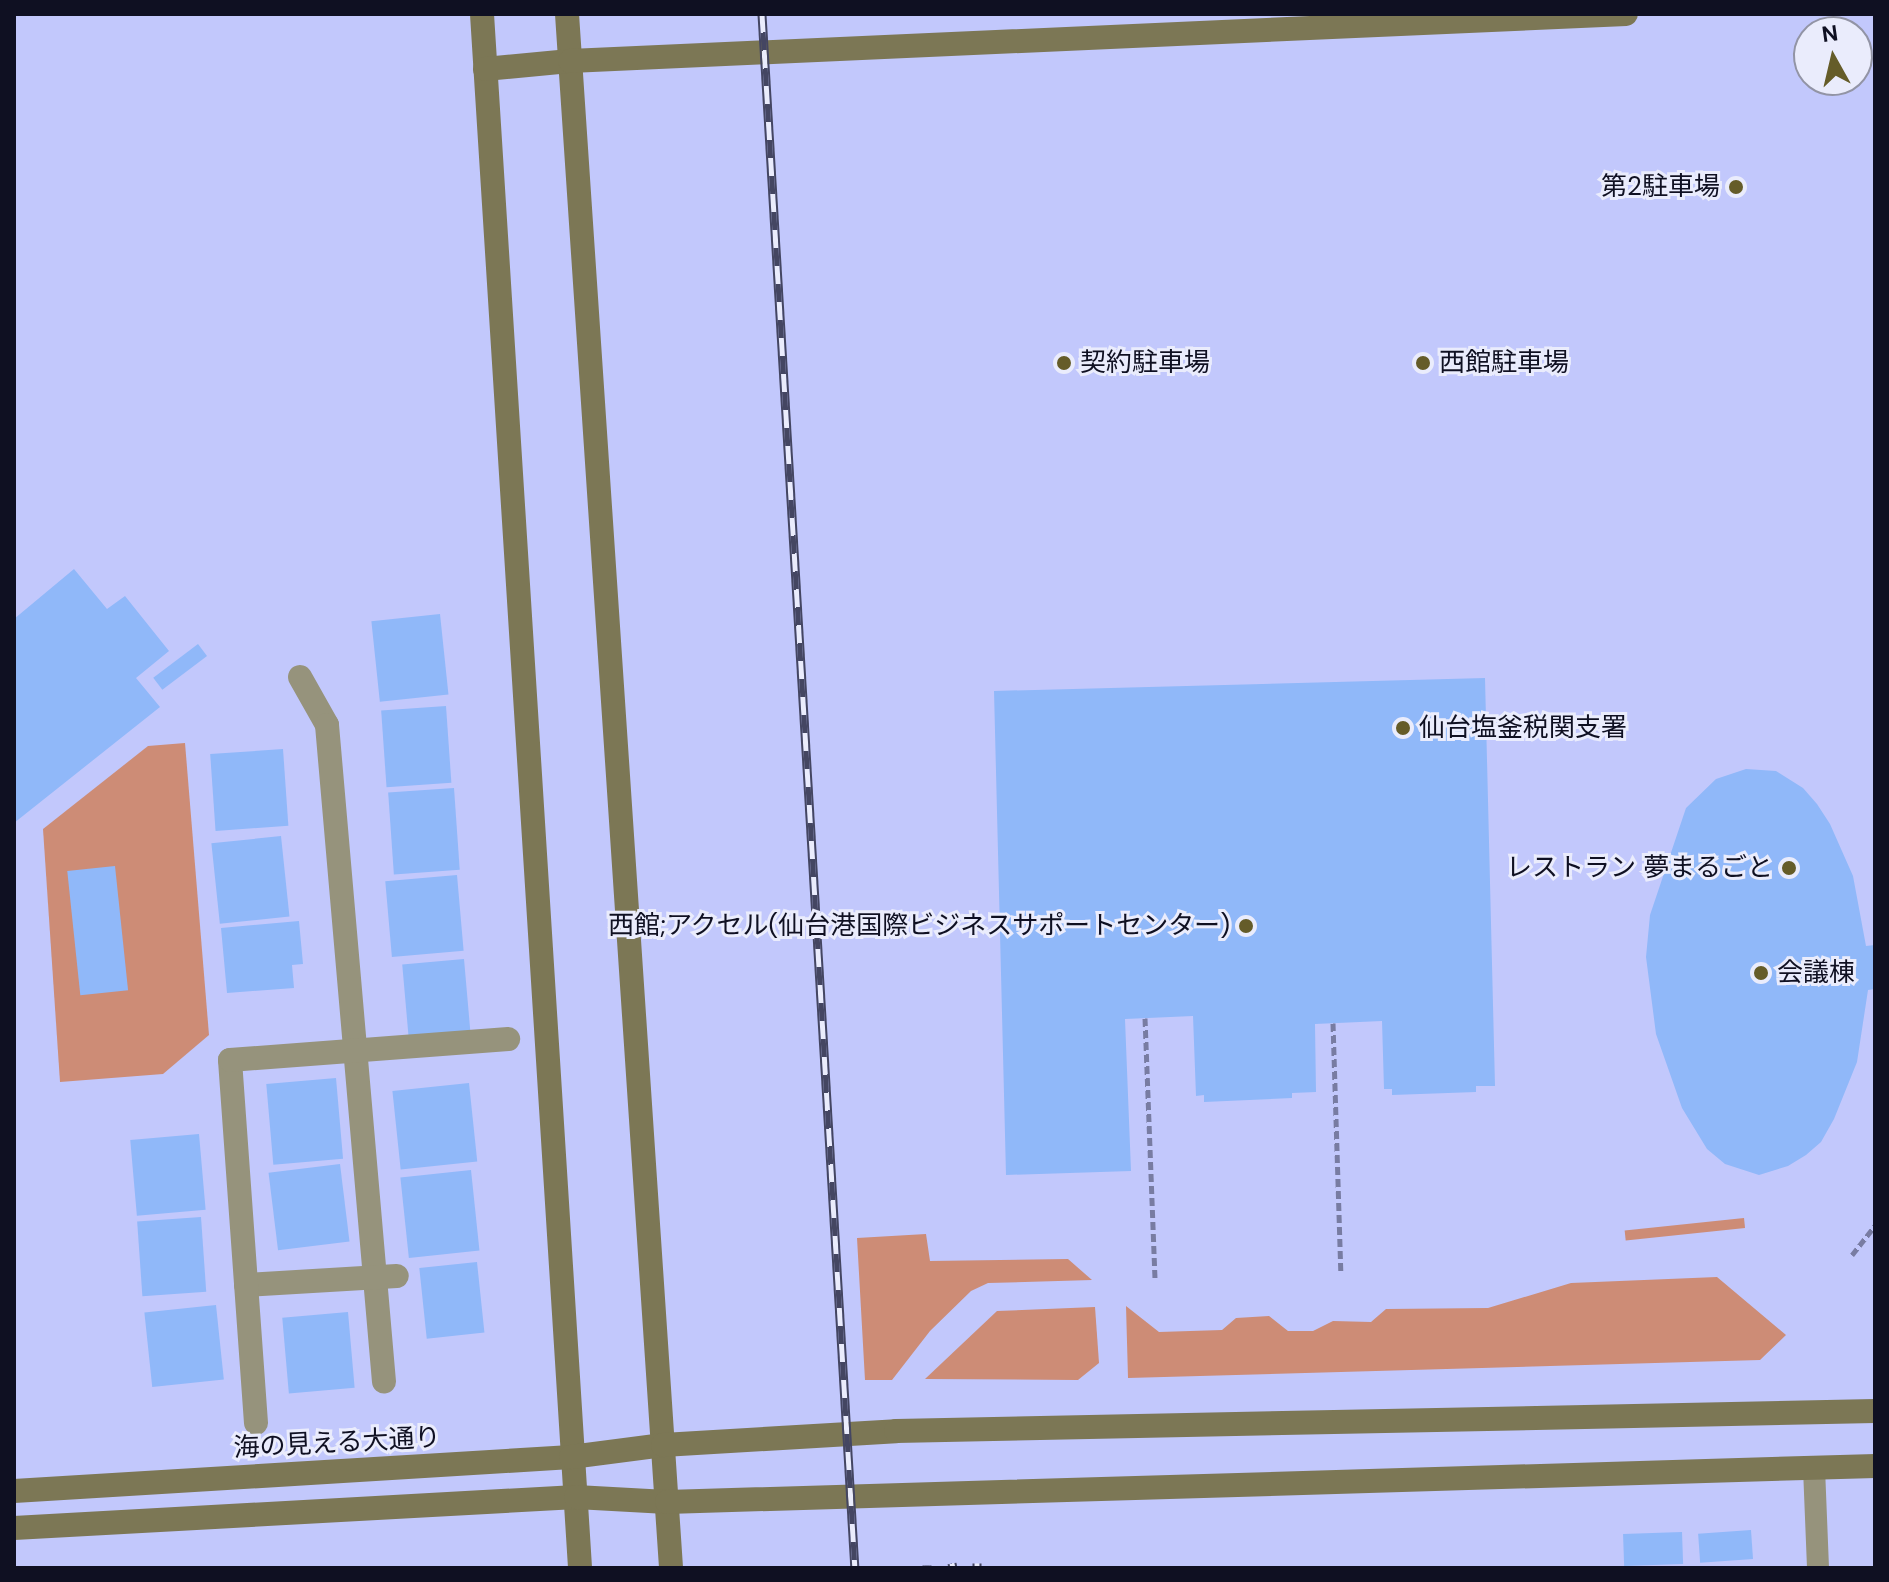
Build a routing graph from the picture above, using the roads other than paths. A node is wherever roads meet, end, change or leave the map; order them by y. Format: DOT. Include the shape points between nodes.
graph roads {
  1 [pos="482,14"];
  2 [pos="567,14"];
  3 [pos="1626,14"];
  4 [pos="570,61"];
  5 [pos="485,69"];
  6 [pos="300,677"];
  7 [pos="508,1039"];
  8 [pos="355,1050"];
  9 [pos="385,1277"];
  10 [pos="246,1285"];
  11 [pos="384,1382"];
  12 [pos="1875,1411"];
  13 [pos="256,1423"];
  14 [pos="663,1445"];
  15 [pos="571,1457"];
  16 [pos="1875,1466"];
  17 [pos="1814,1468"];
  18 [pos="14,1491"];
  19 [pos="576,1497"];
  20 [pos="667,1502"];
  21 [pos="14,1528"];
  22 [pos="580,1568"];
  23 [pos="671,1568"];
  24 [pos="1818,1568"];
  1 -- 5 [label="street"];
  2 -- 4 [label="street"];
  3 -- 4 [label="street"];
  4 -- 5 [label="street"];
  4 -- 14 [label="street"];
  5 -- 15 [label="street"];
  6 -- 8 [label="street" via="327,725"];
  7 -- 8 [label="street"];
  8 -- 9 [label="street"];
  8 -- 10 [label="street" via="230,1060"];
  9 -- 10 [label="street"];
  9 -- 11 [label="street"];
  10 -- 13 [label="street"];
  12 -- 14 [label="street, 海の見える大通り" via="896,1431"];
  14 -- 15 [label="street, 海の見える大通り"];
  14 -- 20 [label="street"];
  15 -- 18 [label="street, 海の見える大通り"];
  15 -- 19 [label="street"];
  16 -- 17 [label="street"];
  17 -- 20 [label="street"];
  17 -- 24 [label="lane"];
  19 -- 20 [label="street"];
  19 -- 21 [label="street"];
  19 -- 22 [label="street"];
  20 -- 23 [label="street"];
}
